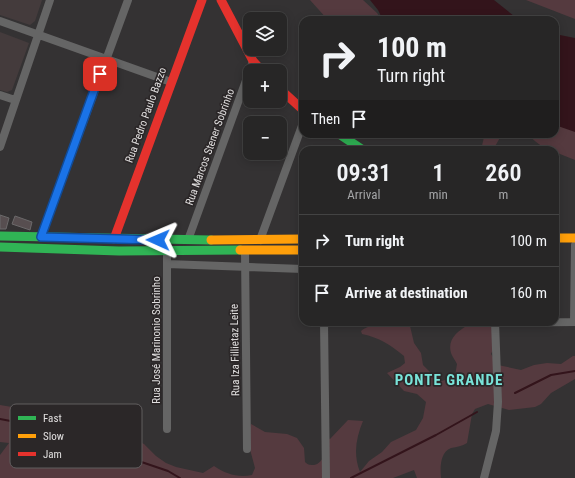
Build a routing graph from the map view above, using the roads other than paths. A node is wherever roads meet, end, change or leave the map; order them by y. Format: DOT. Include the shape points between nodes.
graph roads {
  1 [pos="50,0"];
  2 [pos="128,0"];
  3 [pos="202,0"];
  4 [pos="221,0"];
  5 [pos="0,21"];
  6 [pos="37,34"];
  7 [pos="106,59"];
  8 [pos="253,61"];
  9 [pos="256,64"];
  10 [pos="171,82"];
  11 [pos="0,95"];
  12 [pos="287,96"];
  13 [pos="15,100"];
  14 [pos="299,107"];
  15 [pos="299,134"];
  16 [pos="345,138"];
  17 [pos="357,146"];
  18 [pos="0,147"];
  19 [pos="0,236"];
  20 [pos="41,237"];
  21 [pos="559,238"];
  22 [pos="575,238"];
  23 [pos="114,239"];
  24 [pos="299,239"];
  25 [pos="188,240"];
  26 [pos="260,240"];
  27 [pos="575,245"];
  28 [pos="0,247"];
  29 [pos="299,250"];
  30 [pos="167,251"];
  31 [pos="245,252"];
  32 [pos="167,264"];
  33 [pos="245,267"];
  34 [pos="299,269"];
  35 [pos="559,322"];
  36 [pos="575,322"];
  37 [pos="324,326"];
  38 [pos="495,326"];
  39 [pos="167,429"];
  40 [pos="247,449"];
  41 [pos="326,478"];
  42 [pos="484,478"];
  1 -- 6 [label="street"];
  2 -- 7 [label="street"];
  3 -- 10 [label="main road, Rua Pedro Paulo Bazzo"];
  4 -- 8 [label="main road"];
  5 -- 6 [label="street"];
  6 -- 7 [label="street"];
  6 -- 13 [label="street"];
  7 -- 10 [label="street"];
  7 -- 20 [label="street"];
  8 -- 9 [label="main road"];
  8 -- 25 [label="street, Rua Marcos Stener Sobrinho"];
  10 -- 23 [label="main road, Rua Pedro Paulo Bazzo"];
  11 -- 13 [label="street"];
  12 -- 14 [label="main road"];
  13 -- 18 [label="street"];
  15 -- 26 [label="street"];
  16 -- 17 [label="main road"];
  19 -- 20 [label="main road"];
  20 -- 23 [label="main road"];
  21 -- 22 [label="main road"];
  23 -- 25 [label="main road"];
  24 -- 26 [label="main road"];
  25 -- 26 [label="main road"];
  27 -- 36 [label="street"];
  28 -- 30 [label="main road"];
  29 -- 31 [label="main road"];
  30 -- 31 [label="main road"];
  30 -- 32 [label="street, Rua José Marinonio Sobrinho"];
  31 -- 33 [label="street, Rua Iza Fillietaz Leite"];
  32 -- 33 [label="street"];
  32 -- 39 [label="street, Rua José Marinonio Sobrinho"];
  33 -- 34 [label="street"];
  33 -- 40 [label="street, Rua Iza Fillietaz Leite"];
  35 -- 36 [label="street"];
  37 -- 41 [label="street"];
  38 -- 42 [label="street" via="498,402 496,431"];
}
